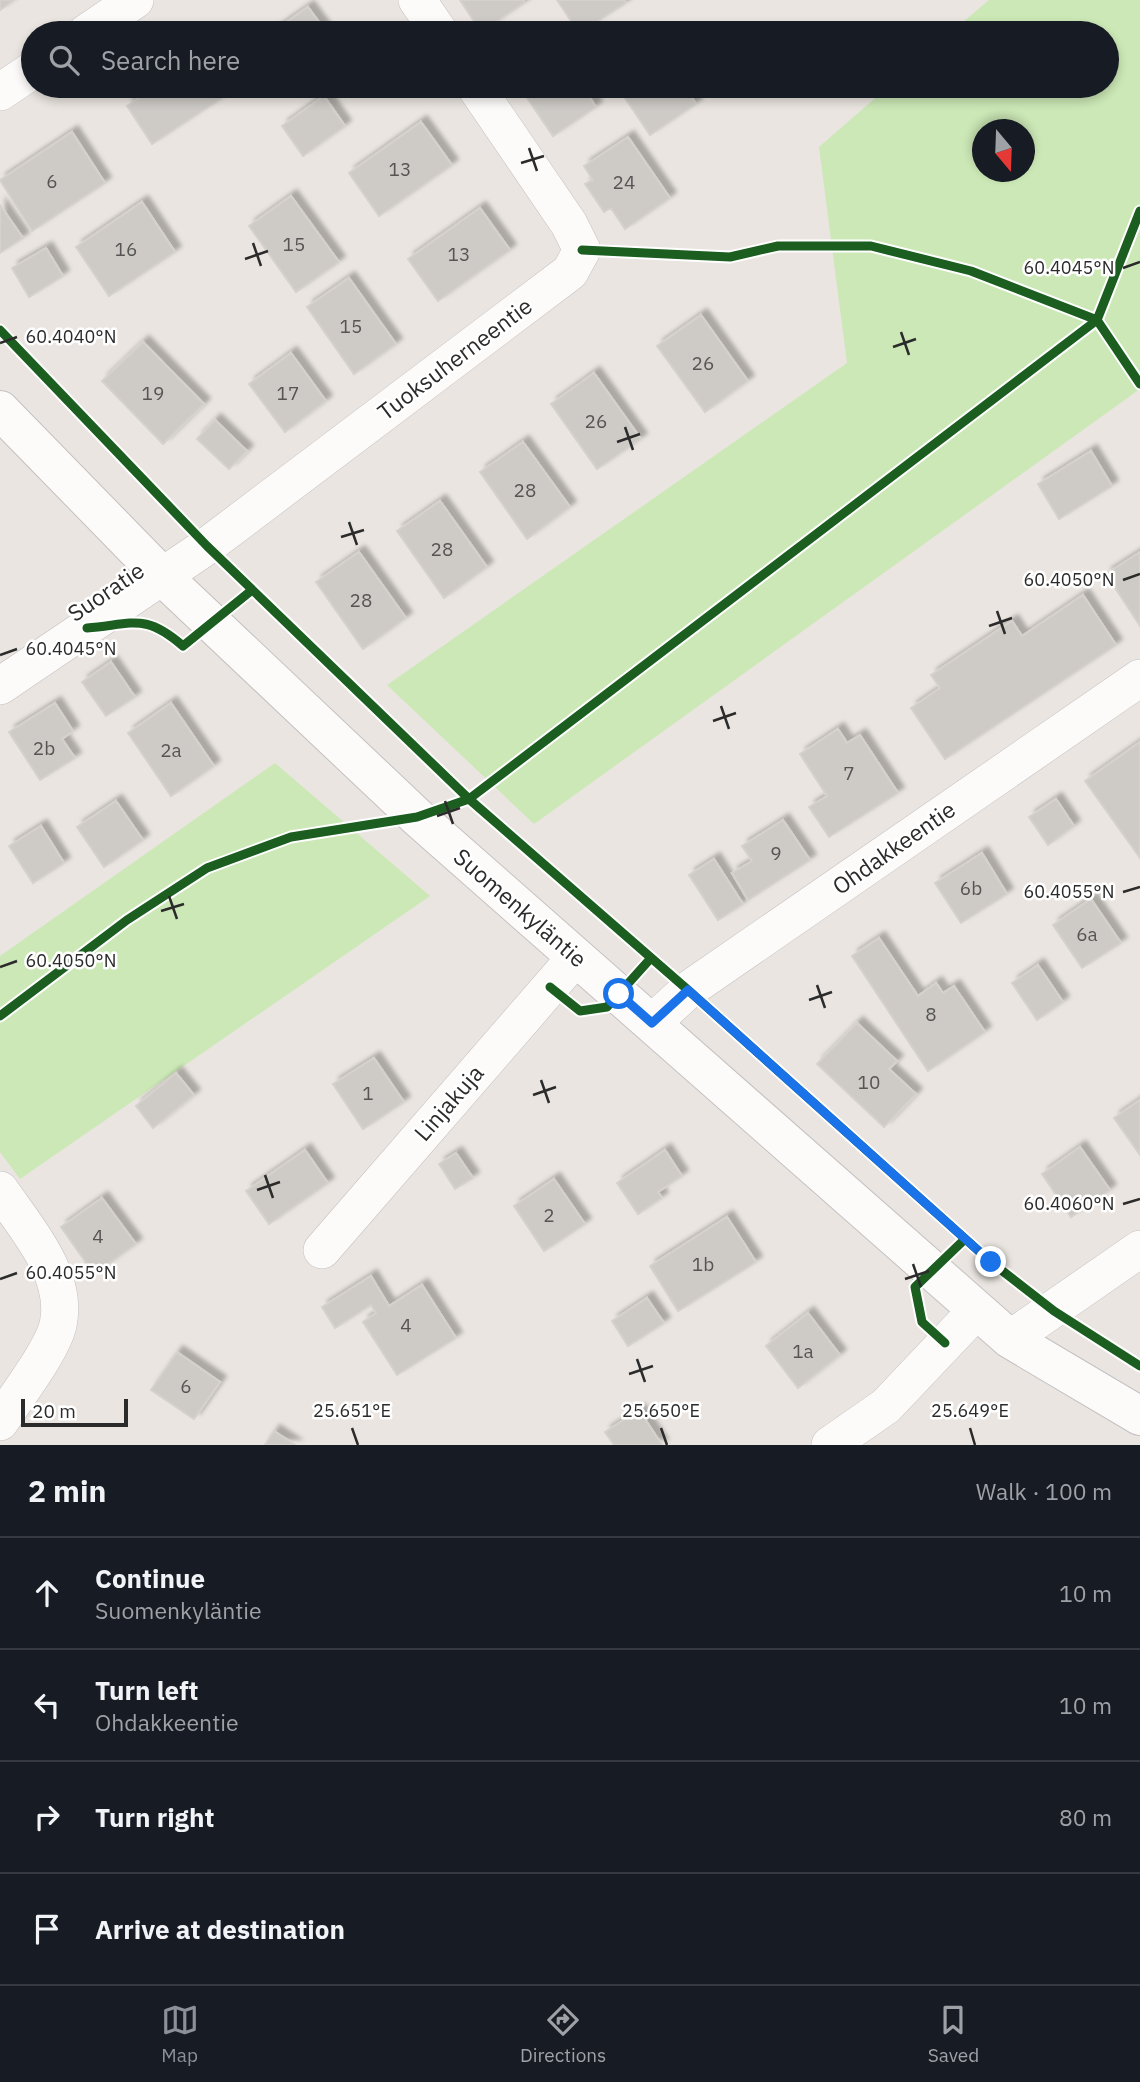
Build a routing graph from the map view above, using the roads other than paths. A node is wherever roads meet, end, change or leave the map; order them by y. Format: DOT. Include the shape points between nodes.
graph roads {
  1 [pos="135,0"];
  2 [pos="417,0"];
  3 [pos="104,21"];
  4 [pos="432,21"];
  5 [pos="21,77"];
  6 [pos="0,92"];
  7 [pos="483,98"];
  8 [pos="0,410"];
  9 [pos="163,577"];
  10 [pos="1140,678"];
  11 [pos="0,686"];
  12 [pos="576,957"];
  13 [pos="652,1023"];
  14 [pos="0,1190"];
  15 [pos="1140,1249"];
  16 [pos="322,1250"];
  17 [pos="977,1310"];
  18 [pos="1010,1339"];
  19 [pos="1140,1416"];
  20 [pos="0,1422"];
  21 [pos="830,1445"];
  1 -- 3 [label="street"];
  2 -- 4 [label="street"];
  5 -- 6 [label="street"];
  7 -- 9 [label="street, Tuoksuherneentie" via="582,250 570,272"];
  8 -- 9 [label="street, Suomenkyläntie"];
  9 -- 11 [label="street, Suoratie"];
  9 -- 12 [label="street, Suomenkyläntie" via="417,817"];
  10 -- 13 [label="street, Ohdakkeentie" via="688,990"];
  12 -- 13 [label="street, Suomenkyläntie"];
  12 -- 16 [label="street, Linjakuja"];
  13 -- 17 [label="street, Suomenkyläntie"];
  14 -- 20 [label="street" via="50,1267 59,1311 52,1340"];
  15 -- 18 [label="street"];
  17 -- 18 [label="street, Suomenkyläntie"];
  17 -- 21 [label="street" via="886,1406"];
  18 -- 19 [label="street, Suomenkyläntie"];
}
